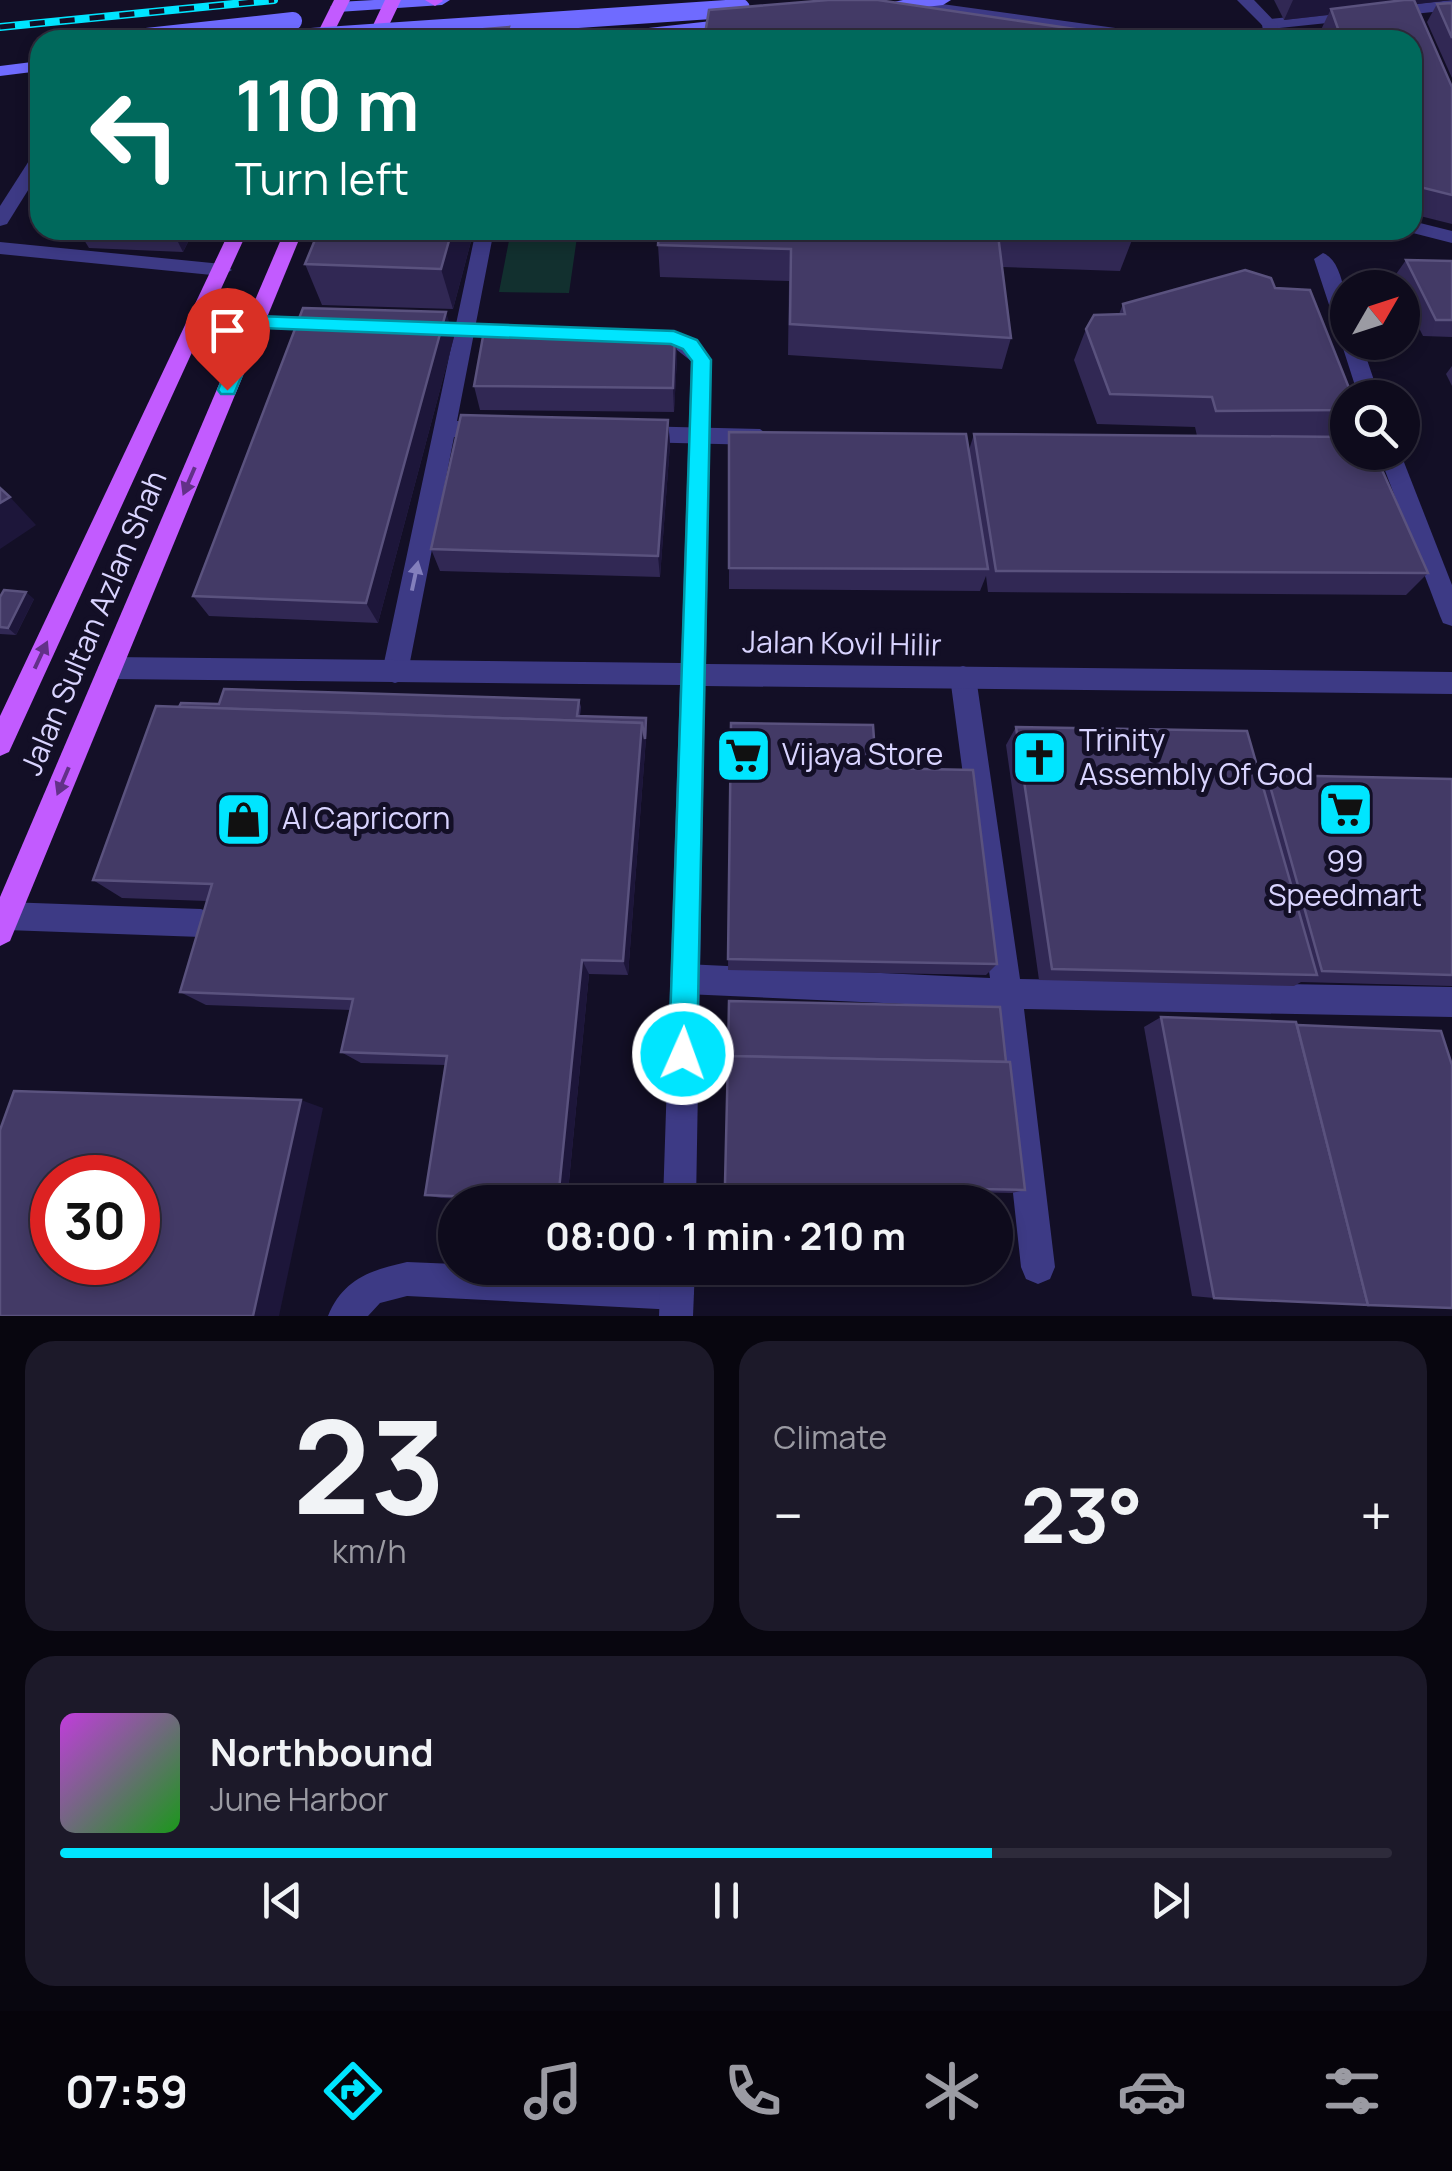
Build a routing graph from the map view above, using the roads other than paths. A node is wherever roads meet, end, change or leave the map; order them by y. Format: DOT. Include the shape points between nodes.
graph roads {
  1 [pos="437,0"];
  2 [pos="600,0"];
  3 [pos="705,0"];
  4 [pos="943,0"];
  5 [pos="1245,0"];
  6 [pos="916,1"];
  7 [pos="393,2"];
  8 [pos="340,4"];
  9 [pos="1452,5"];
  10 [pos="849,10"];
  11 [pos="687,28"];
  12 [pos="205,30"];
  13 [pos="327,30"];
  14 [pos="379,30"];
  15 [pos="455,30"];
  16 [pos="670,30"];
  17 [pos="684,30"];
  18 [pos="1087,30"];
  19 [pos="1269,30"];
  20 [pos="1284,30"];
  21 [pos="30,50"];
  22 [pos="0,54"];
  23 [pos="30,67"];
  24 [pos="0,71"];
  25 [pos="30,174"];
  26 [pos="0,220"];
  27 [pos="1422,230"];
  28 [pos="1452,237"];
  29 [pos="235,240"];
  30 [pos="290,240"];
  31 [pos="483,240"];
  32 [pos="0,248"];
  33 [pos="1323,259"];
  34 [pos="222,270"];
  35 [pos="1330,279"];
  36 [pos="256,322"];
  37 [pos="351,326"];
  38 [pos="389,327"];
  39 [pos="465,330"];
  40 [pos="538,333"];
  41 [pos="630,336"];
  42 [pos="445,429"];
  43 [pos="504,431"];
  44 [pos="621,433"];
  45 [pos="700,435"];
  46 [pos="778,437"];
  47 [pos="1390,470"];
  48 [pos="1452,616"];
  49 [pos="110,668"];
  50 [pos="395,672"];
  51 [pos="693,675"];
  52 [pos="963,678"];
  53 [pos="1452,683"];
  54 [pos="0,744"];
  55 [pos="201,923"];
  56 [pos="3,924"];
  57 [pos="685,979"];
  58 [pos="1007,994"];
  59 [pos="1452,1002"];
  60 [pos="679,1185"];
  61 [pos="1038,1267"];
  62 [pos="677,1292"];
  63 [pos="345,1316"];
  1 -- 7 [label="main road"];
  2 -- 12 [label="main road, bridge"];
  3 -- 11 [label="main road"];
  4 -- 6 [label="main road"];
  5 -- 19 [label="street"];
  6 -- 10 [label="main road"];
  6 -- 18 [label="street" via="960,14"];
  7 -- 8 [label="main road"];
  7 -- 14 [label="main road"];
  8 -- 13 [label="main road"];
  9 -- 20 [label="street"];
  11 -- 15 [label="main road, bridge" via="756,14"];
  11 -- 16 [label="main road"];
  11 -- 17 [label="street"];
  21 -- 22 [label="main road"];
  23 -- 24 [label="main road"];
  25 -- 26 [label="street"];
  27 -- 28 [label="street"];
  29 -- 34 [label="main road, Jalan Sultan Azlan Shah"];
  30 -- 36 [label="main road, Jalan Sultan Azlan Shah"];
  31 -- 39 [label="street"];
  32 -- 34 [label="street"];
  33 -- 35 [label="street"];
  54 -- 34 [label="main road, Jalan Sultan Azlan Shah, one-way"];
  36 -- 37 [label="street"];
  36 -- 49 [label="main road, Jalan Sultan Azlan Shah, one-way"];
  38 -- 39 [label="street"];
  39 -- 40 [label="street"];
  39 -- 42 [label="street"];
  41 -- 45 [label="street" via="690,344 701,360"];
  42 -- 43 [label="street"];
  50 -- 42 [label="street, one-way"];
  44 -- 45 [label="street"];
  45 -- 46 [label="street"];
  45 -- 51 [label="street"];
  47 -- 48 [label="street"];
  49 -- 50 [label="street, Jalan Kovil Hilir"];
  49 -- 56 [label="main road, Jalan Sultan Azlan Shah, one-way"];
  50 -- 51 [label="street, Jalan Kovil Hilir"];
  51 -- 52 [label="street, Jalan Kovil Hilir"];
  51 -- 57 [label="street"];
  52 -- 53 [label="street, Jalan Kovil Hilir"];
  52 -- 58 [label="street"];
  55 -- 56 [label="street"];
  57 -- 58 [label="street"];
  57 -- 60 [label="street"];
  58 -- 59 [label="street"];
  58 -- 61 [label="street"];
  62 -- 63 [label="street" via="407,1278 370,1288"];
}
